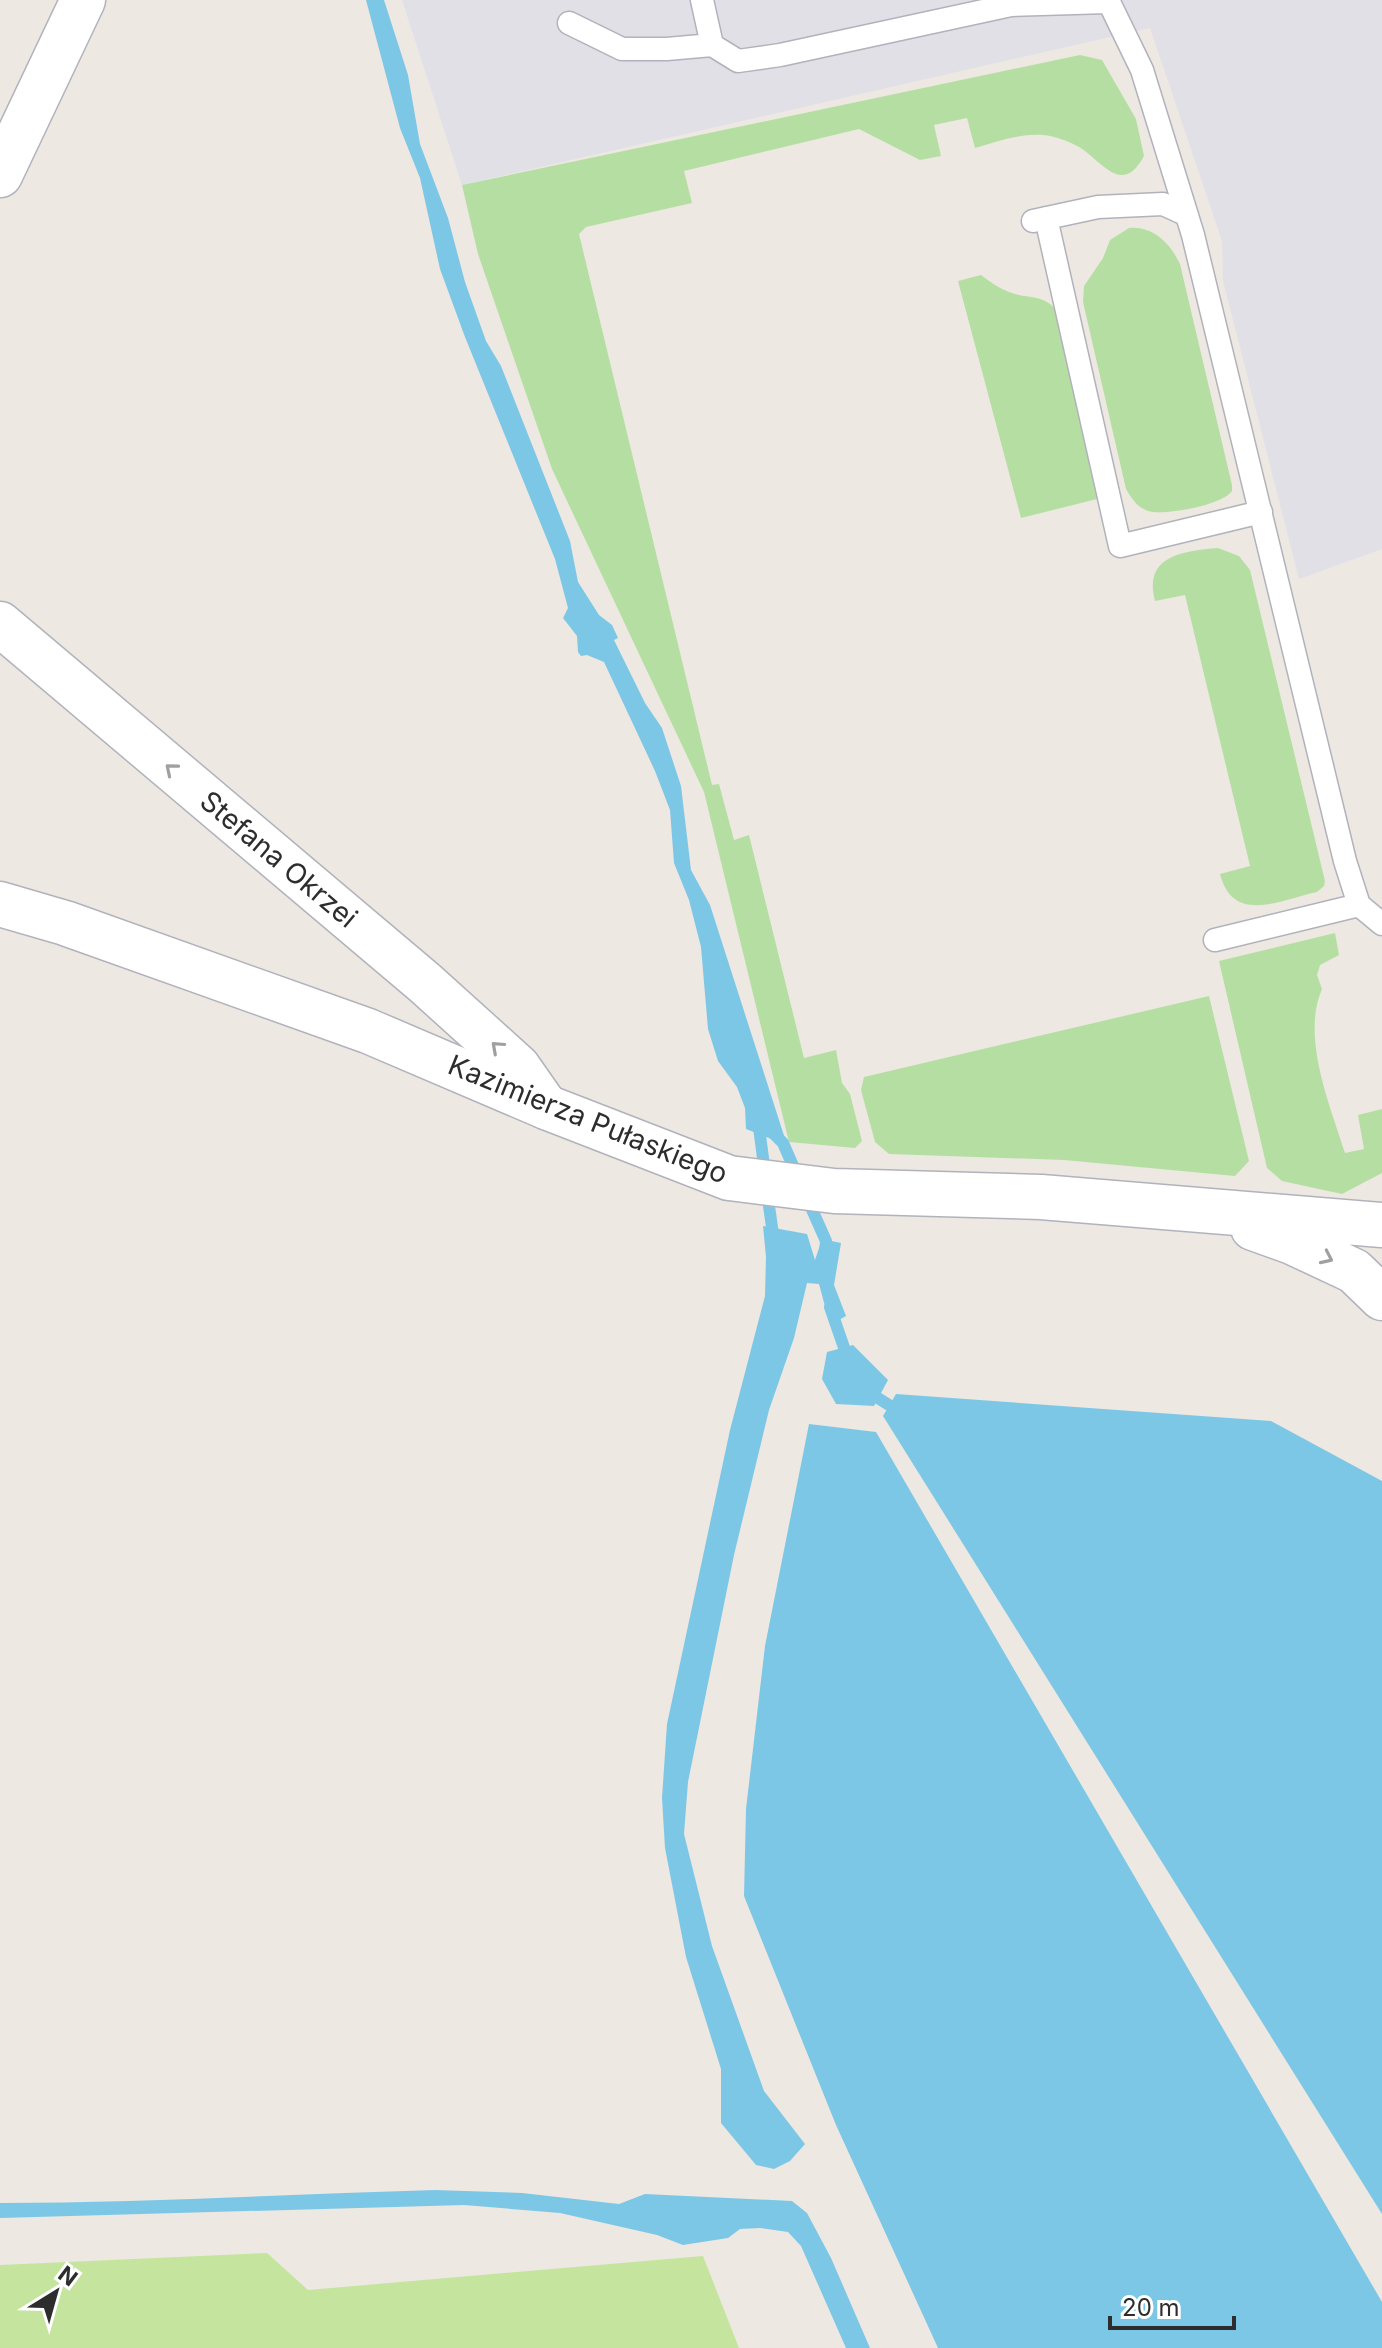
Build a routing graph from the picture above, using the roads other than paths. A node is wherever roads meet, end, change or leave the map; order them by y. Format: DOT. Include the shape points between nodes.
graph roads {
  1 [pos="83,0"];
  2 [pos="702,0"];
  3 [pos="1108,1"];
  4 [pos="569,23"];
  5 [pos="712,45"];
  6 [pos="0,175"];
  7 [pos="1187,215"];
  8 [pos="1261,512"];
  9 [pos="0,624"];
  10 [pos="0,904"];
  11 [pos="1359,905"];
  12 [pos="1382,924"];
  13 [pos="1215,940"];
  14 [pos="546,1107"];
  15 [pos="1202,1211"];
  16 [pos="1382,1225"];
  17 [pos="1382,1298"];
  1 -- 6 [label="main road"];
  2 -- 5 [label="lane"];
  3 -- 5 [label="lane" via="1011,5 738,61"];
  3 -- 7 [label="lane" via="1142,70"];
  4 -- 5 [label="lane" via="622,49"];
  7 -- 8 [label="lane"];
  7 -- 8 [label="lane" via="1163,204 1098,207 1039,220 1120,546"];
  8 -- 11 [label="lane"];
  14 -- 9 [label="main road, Stefana Okrzei, one-way" via="518,1067 425,983"];
  10 -- 14 [label="main road, Kazimierza Pułaskiego" via="354,1026"];
  11 -- 12 [label="lane"];
  11 -- 13 [label="lane"];
  14 -- 15 [label="main road, Kazimierza Pułaskiego" via="729,1178 834,1191 1041,1197"];
  15 -- 16 [label="main road, Kazimierza Pułaskiego"];
  15 -- 17 [label="main road, Kazimierza Pułaskiego, one-way" via="1292,1242 1354,1271"];
}
